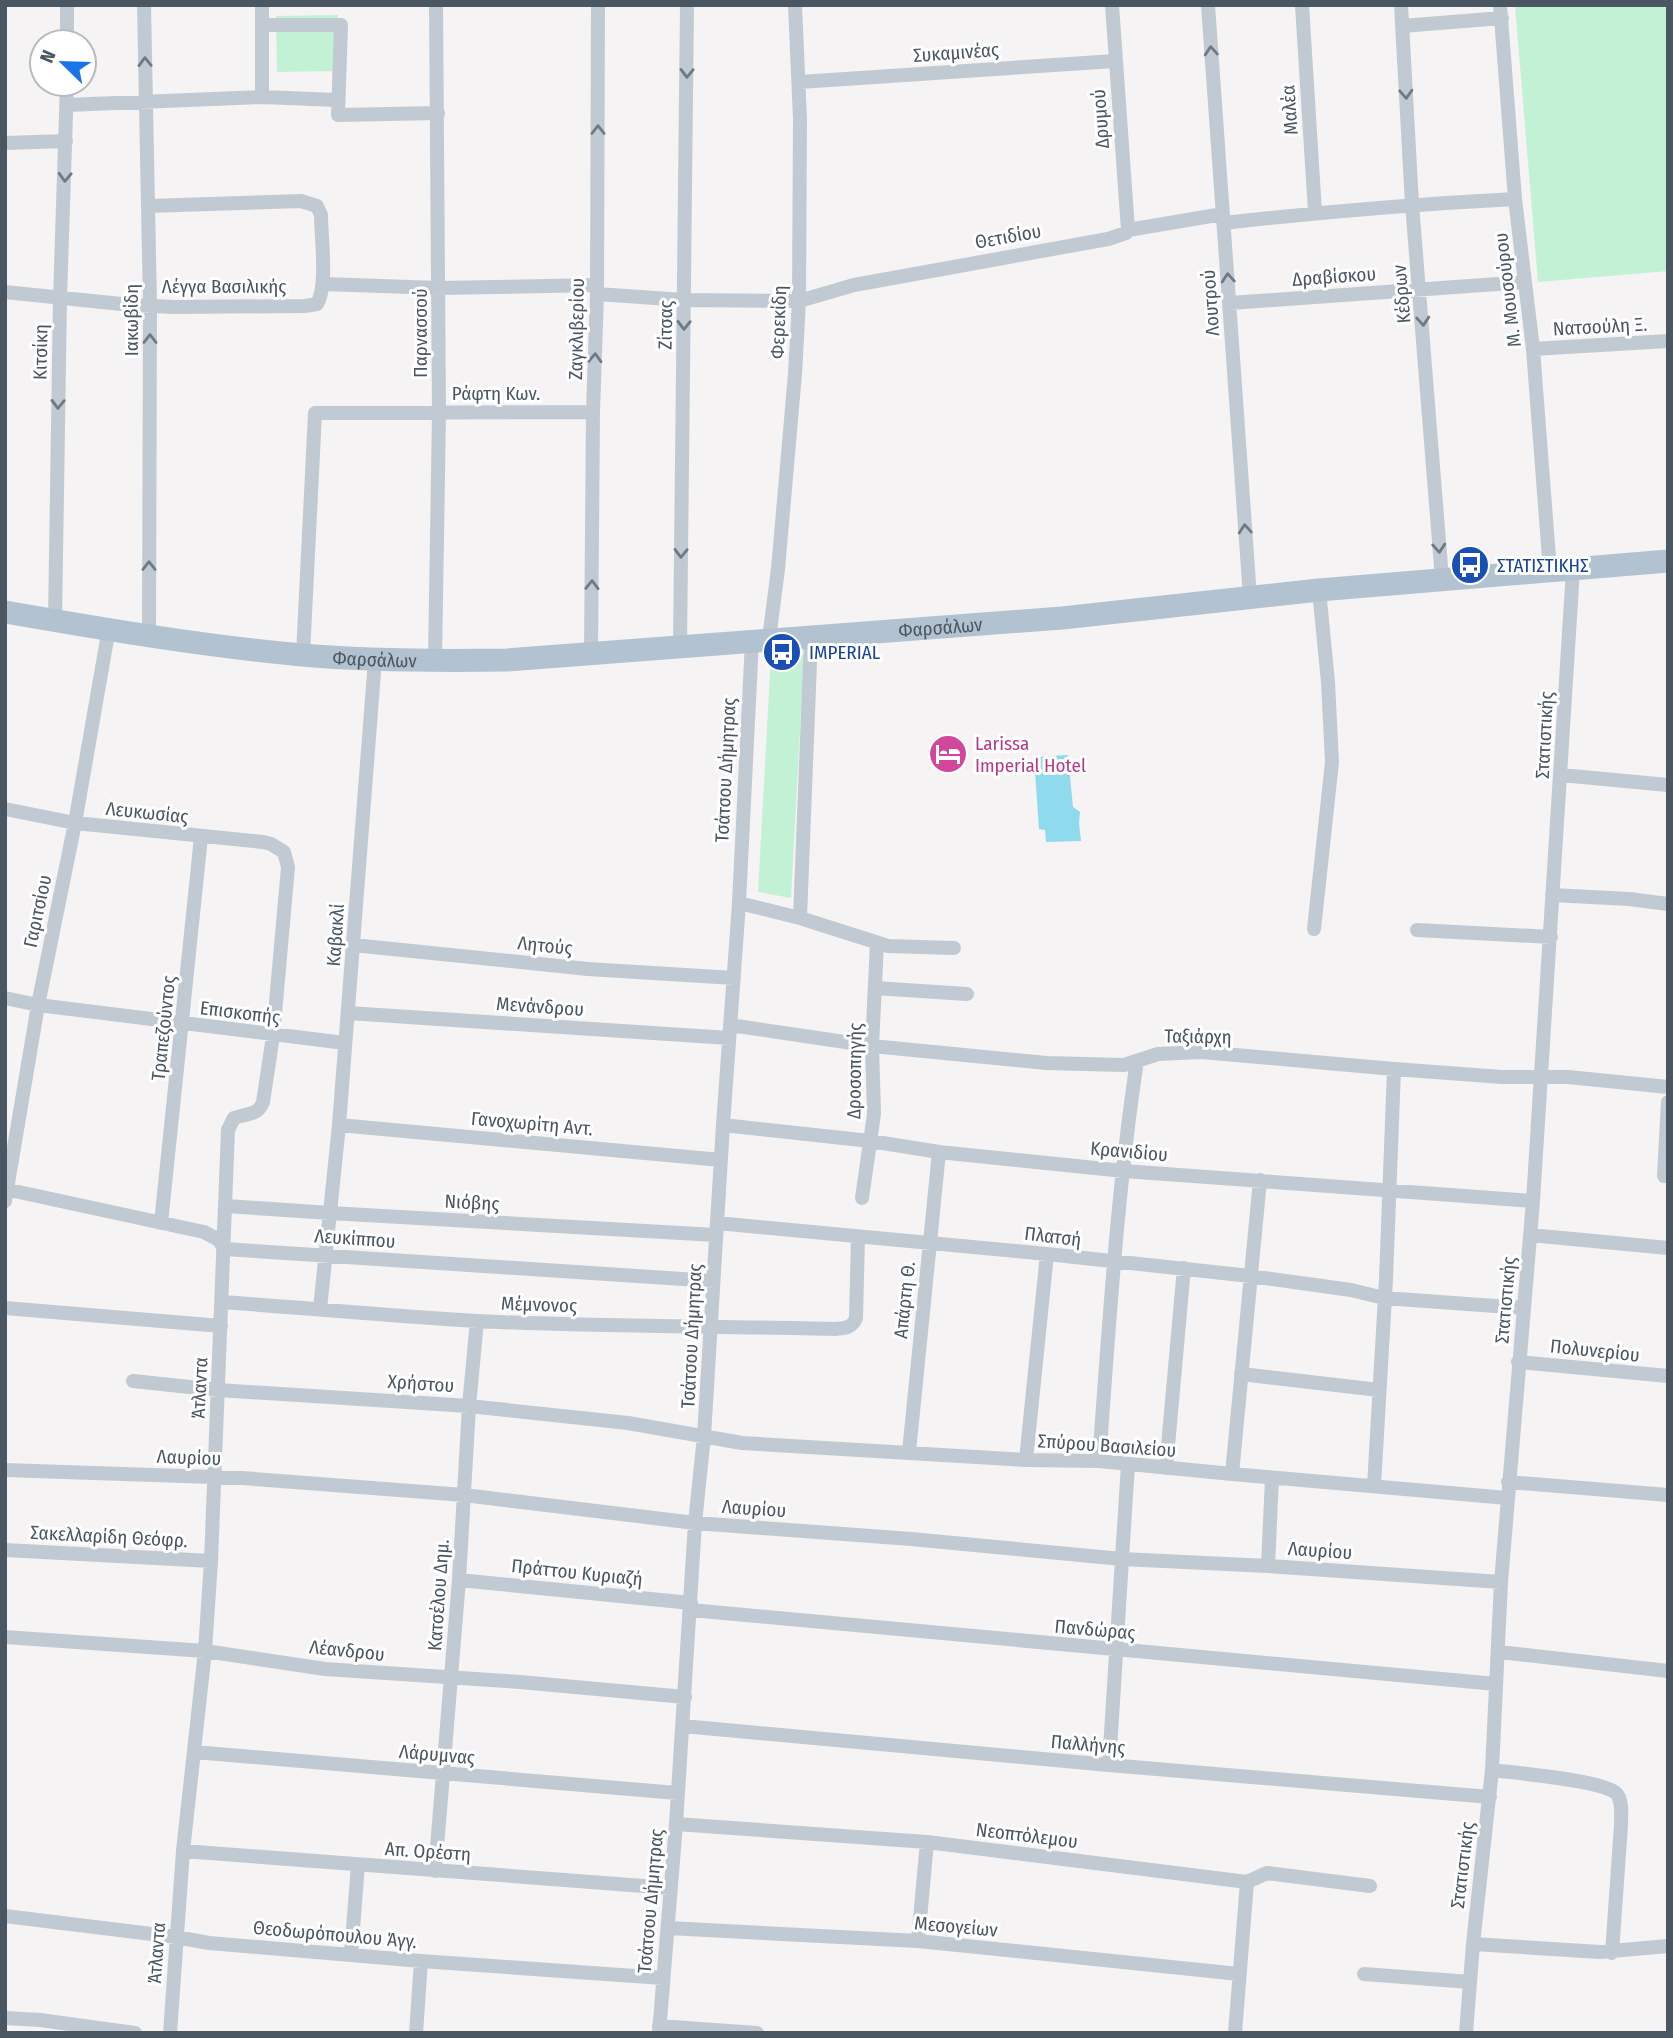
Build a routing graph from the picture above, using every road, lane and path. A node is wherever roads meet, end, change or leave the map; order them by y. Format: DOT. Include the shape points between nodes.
graph roads {
  1 [pos="67,5"];
  2 [pos="144,5"];
  3 [pos="262,5"];
  4 [pos="436,5"];
  5 [pos="598,5"];
  6 [pos="687,5"];
  7 [pos="796,5"];
  8 [pos="1112,5"];
  9 [pos="1208,5"];
  10 [pos="1302,5"];
  11 [pos="1401,5"];
  12 [pos="1501,12"];
  13 [pos="262,25"];
  14 [pos="1402,26"];
  15 [pos="67,28"];
  16 [pos="1115,61"];
  17 [pos="800,82"];
  18 [pos="262,97"];
  19 [pos="67,98"];
  20 [pos="337,100"];
  21 [pos="146,103"];
  22 [pos="67,105"];
  23 [pos="438,113"];
  24 [pos="66,141"];
  25 [pos="5,143"];
  26 [pos="1515,199"];
  27 [pos="1412,205"];
  28 [pos="149,206"];
  29 [pos="1315,212"];
  30 [pos="1223,219"];
  31 [pos="1128,230"];
  32 [pos="1525,282"];
  33 [pos="323,284"];
  34 [pos="439,288"];
  35 [pos="597,289"];
  36 [pos="1420,289"];
  37 [pos="5,292"];
  38 [pos="60,298"];
  39 [pos="684,300"];
  40 [pos="799,301"];
  41 [pos="1230,303"];
  42 [pos="150,305"];
  43 [pos="1668,341"];
  44 [pos="1533,349"];
  45 [pos="593,412"];
  46 [pos="439,413"];
  47 [pos="1668,561"];
  48 [pos="1561,570"];
  49 [pos="1442,579"];
  50 [pos="1319,590"];
  51 [pos="1250,597"];
  52 [pos="5,612"];
  53 [pos="55,620"];
  54 [pos="109,628"];
  55 [pos="149,635"];
  56 [pos="811,637"];
  57 [pos="760,640"];
  58 [pos="680,646"];
  59 [pos="591,653"];
  60 [pos="303,655"];
  61 [pos="375,660"];
  62 [pos="435,661"];
  63 [pos="1561,775"];
  64 [pos="1668,785"];
  65 [pos="5,809"];
  66 [pos="75,823"];
  67 [pos="201,837"];
  68 [pos="284,852"];
  69 [pos="1552,895"];
  70 [pos="739,903"];
  71 [pos="1668,904"];
  72 [pos="800,918"];
  73 [pos="1314,929"];
  74 [pos="1417,930"];
  75 [pos="1550,937"];
  76 [pos="877,943"];
  77 [pos="353,945"];
  78 [pos="954,948"];
  79 [pos="734,978"];
  80 [pos="875,988"];
  81 [pos="967,994"];
  82 [pos="5,998"];
  83 [pos="38,1005"];
  84 [pos="348,1013"];
  85 [pos="183,1024"];
  86 [pos="730,1031"];
  87 [pos="273,1036"];
  88 [pos="345,1043"];
  89 [pos="872,1046"];
  90 [pos="1137,1061"];
  91 [pos="1394,1069"];
  92 [pos="1540,1076"];
  93 [pos="1668,1087"];
  94 [pos="1668,1102"];
  95 [pos="339,1125"];
  96 [pos="723,1125"];
  97 [pos="870,1141"];
  98 [pos="939,1152"];
  99 [pos="721,1160"];
  100 [pos="1124,1171"];
  101 [pos="1668,1176"];
  102 [pos="1260,1180"];
  103 [pos="1389,1192"];
  104 [pos="6,1193"];
  105 [pos="862,1198"];
  106 [pos="1533,1201"];
  107 [pos="226,1206"];
  108 [pos="330,1213"];
  109 [pos="161,1223"];
  110 [pos="716,1229"];
  111 [pos="1530,1235"];
  112 [pos="858,1237"];
  113 [pos="929,1242"];
  114 [pos="1668,1248"];
  115 [pos="224,1249"];
  116 [pos="1047,1254"];
  117 [pos="326,1255"];
  118 [pos="1114,1262"];
  119 [pos="1184,1268"];
  120 [pos="1250,1276"];
  121 [pos="713,1281"];
  122 [pos="1384,1298"];
  123 [pos="222,1302"];
  124 [pos="5,1308"];
  125 [pos="1523,1308"];
  126 [pos="320,1309"];
  127 [pos="477,1321"];
  128 [pos="221,1326"];
  129 [pos="710,1327"];
  130 [pos="1518,1362"];
  131 [pos="1241,1374"];
  132 [pos="1668,1377"];
  133 [pos="133,1381"];
  134 [pos="218,1390"];
  135 [pos="1379,1390"];
  136 [pos="469,1406"];
  137 [pos="705,1436"];
  138 [pos="909,1452"];
  139 [pos="1027,1460"];
  140 [pos="1100,1461"];
  141 [pos="1128,1464"];
  142 [pos="1166,1468"];
  143 [pos="5,1470"];
  144 [pos="1232,1474"];
  145 [pos="213,1477"];
  146 [pos="1272,1478"];
  147 [pos="1508,1482"];
  148 [pos="1374,1486"];
  149 [pos="464,1495"];
  150 [pos="1668,1495"];
  151 [pos="1507,1498"];
  152 [pos="695,1523"];
  153 [pos="5,1550"];
  154 [pos="1122,1559"];
  155 [pos="211,1561"];
  156 [pos="1268,1566"];
  157 [pos="459,1580"];
  158 [pos="1501,1582"];
  159 [pos="691,1607"];
  160 [pos="5,1637"];
  161 [pos="1115,1650"];
  162 [pos="205,1651"];
  163 [pos="1499,1652"];
  164 [pos="1668,1671"];
  165 [pos="452,1678"];
  166 [pos="1496,1684"];
  167 [pos="685,1697"];
  168 [pos="683,1726"];
  169 [pos="194,1752"];
  170 [pos="1109,1765"];
  171 [pos="1492,1770"];
  172 [pos="443,1774"];
  173 [pos="677,1793"];
  174 [pos="1490,1797"];
  175 [pos="676,1825"];
  176 [pos="927,1842"];
  177 [pos="183,1851"];
  178 [pos="358,1865"];
  179 [pos="435,1871"];
  180 [pos="1247,1882"];
  181 [pos="1370,1886"];
  182 [pos="670,1888"];
  183 [pos="5,1916"];
  184 [pos="668,1928"];
  185 [pos="176,1937"];
  186 [pos="918,1941"];
  187 [pos="1473,1944"];
  188 [pos="1668,1946"];
  189 [pos="1612,1953"];
  190 [pos="351,1954"];
  191 [pos="421,1961"];
  192 [pos="1239,1974"];
  193 [pos="1364,1974"];
  194 [pos="663,1978"];
  195 [pos="1470,1982"];
  196 [pos="5,2018"];
  197 [pos="659,2029"];
  198 [pos="135,2033"];
  199 [pos="170,2033"];
  200 [pos="416,2033"];
  201 [pos="757,2033"];
  202 [pos="1235,2033"];
  203 [pos="1465,2033"];
  1 -- 15 [label="street"];
  21 -- 2 [label="street, Ιακωβίδη, one-way"];
  3 -- 13 [label="street"];
  4 -- 23 [label="street, Παρνασσού"];
  35 -- 5 [label="street, Ζαγκλιβερίου, one-way"];
  6 -- 39 [label="street, Ζίτσας, one-way"];
  7 -- 17 [label="street, Φερεκίδη"];
  8 -- 16 [label="street, Δρυμού"];
  30 -- 9 [label="street, Λουτρού, one-way"];
  10 -- 29 [label="street, Μαλέα"];
  11 -- 14 [label="street, Κέδρων"];
  12 -- 14 [label="street"];
  12 -- 26 [label="street, Μ. Μουσούρου"];
  13 -- 18 [label="street"];
  13 -- 20 [label="street" via="341,24"];
  14 -- 27 [label="street, Κέδρων, one-way"];
  16 -- 17 [label="street, Συκαμινέας"];
  16 -- 31 [label="street, Δρυμού"];
  17 -- 40 [label="street, Φερεκίδη"];
  18 -- 20 [label="street"];
  18 -- 21 [label="street"];
  19 -- 22 [label="street, Κιτσίκη"];
  20 -- 23 [label="street" via="338,115"];
  21 -- 22 [label="street"];
  21 -- 28 [label="street, Ιακωβίδη"];
  22 -- 24 [label="street, Κιτσίκη"];
  23 -- 34 [label="street, Παρνασσού"];
  24 -- 25 [label="street"];
  24 -- 38 [label="street, Κιτσίκη, one-way"];
  26 -- 27 [label="street, Θετιδίου"];
  26 -- 32 [label="street, Μ. Μουσούρου"];
  27 -- 29 [label="street, Θετιδίου"];
  27 -- 36 [label="street, Κέδρων"];
  28 -- 33 [label="street" via="313,204 321,215"];
  28 -- 42 [label="street, Ιακωβίδη"];
  29 -- 30 [label="street, Θετιδίου"];
  30 -- 31 [label="street, Θετιδίου"];
  41 -- 30 [label="street, Λουτρού, one-way"];
  31 -- 40 [label="street, Θετιδίου" via="1108,239 854,285"];
  32 -- 36 [label="street, Δραβίσκου"];
  32 -- 44 [label="street, Μ. Μουσούρου"];
  33 -- 34 [label="street"];
  33 -- 42 [label="street, Λέγγα Βασιλικής" via="317,304 305,306"];
  34 -- 35 [label="street"];
  34 -- 46 [label="street, Παρνασσού"];
  35 -- 39 [label="street"];
  45 -- 35 [label="street, Ζαγκλιβερίου, one-way"];
  36 -- 41 [label="street, Δραβίσκου"];
  36 -- 49 [label="street, Κέδρων, one-way"];
  37 -- 38 [label="street, Λέγγα Βασιλικής"];
  38 -- 42 [label="street, Λέγγα Βασιλικής"];
  38 -- 53 [label="street, Κιτσίκη, one-way"];
  39 -- 40 [label="street"];
  39 -- 58 [label="street, Ζίτσας, one-way"];
  40 -- 57 [label="street, Φερεκίδη" via="779,558"];
  51 -- 41 [label="street, Λουτρού, one-way"];
  55 -- 42 [label="street, Ιακωβίδη, one-way"];
  43 -- 44 [label="street, Νατσούλη Ξ."];
  44 -- 48 [label="street, Μ. Μουσούρου"];
  45 -- 46 [label="street, Ράφτη Κων."];
  59 -- 45 [label="street, Ζαγκλιβερίου, one-way"];
  46 -- 60 [label="street, Ράφτη Κων." via="315,412"];
  46 -- 62 [label="street, Παρνασσού"];
  47 -- 48 [label="main road, Φαρσάλων"];
  48 -- 49 [label="main road, Φαρσάλων"];
  48 -- 63 [label="street, Στατιστικής"];
  49 -- 50 [label="main road, Φαρσάλων"];
  50 -- 51 [label="main road, Φαρσάλων"];
  50 -- 73 [label="street" via="1332,761"];
  51 -- 56 [label="main road, Φαρσάλων" via="1048,619"];
  52 -- 53 [label="main road, Φαρσάλων"];
  53 -- 54 [label="main road, Φαρσάλων"];
  54 -- 55 [label="main road, Φαρσάλων"];
  54 -- 66 [label="street, Γαριτσίου"];
  55 -- 60 [label="main road, Φαρσάλων"];
  56 -- 57 [label="main road, Φαρσάλων"];
  56 -- 72 [label="street"];
  57 -- 58 [label="main road, Φαρσάλων"];
  57 -- 70 [label="street, Τσάτσου Δήμητρας"];
  58 -- 59 [label="main road, Φαρσάλων"];
  59 -- 62 [label="main road, Φαρσάλων"];
  60 -- 61 [label="main road, Φαρσάλων"];
  61 -- 62 [label="main road, Φαρσάλων"];
  61 -- 77 [label="street, Καβακλί"];
  63 -- 64 [label="street"];
  63 -- 69 [label="street, Στατιστικής"];
  65 -- 66 [label="street, Λευκωσίας"];
  66 -- 67 [label="street, Λευκωσίας"];
  66 -- 83 [label="street, Γαριτσίου"];
  67 -- 68 [label="street, Λευκωσίας" via="263,842"];
  67 -- 85 [label="street, Τραπεζούντος"];
  68 -- 87 [label="street, Άτλαντα" via="288,867"];
  69 -- 71 [label="street"];
  69 -- 75 [label="street, Στατιστικής"];
  70 -- 72 [label="street"];
  70 -- 79 [label="street, Τσάτσου Δήμητρας"];
  72 -- 76 [label="street"];
  74 -- 75 [label="street"];
  75 -- 92 [label="street, Στατιστικής"];
  76 -- 78 [label="street"];
  76 -- 80 [label="street, Δροσοπηγής"];
  77 -- 79 [label="street, Λητούς" via="587,969"];
  77 -- 84 [label="street, Καβακλί"];
  79 -- 86 [label="street, Τσάτσου Δήμητρας"];
  80 -- 81 [label="street"];
  80 -- 89 [label="street, Δροσοπηγής"];
  82 -- 83 [label="street, Επισκοπής"];
  83 -- 85 [label="street, Επισκοπής"];
  83 -- 104 [label="street, Γαριτσίου"];
  84 -- 86 [label="street, Μενάνδρου"];
  84 -- 88 [label="street, Καβακλί"];
  85 -- 87 [label="street, Επισκοπής"];
  85 -- 109 [label="street, Τραπεζούντος"];
  86 -- 89 [label="street, Ταξιάρχη"];
  86 -- 96 [label="street, Τσάτσου Δήμητρας"];
  87 -- 88 [label="street, Επισκοπής"];
  87 -- 107 [label="street, Άτλαντα" via="262,1106 255,1114 234,1118 228,1130"];
  88 -- 95 [label="street, Καβακλί"];
  89 -- 90 [label="street, Ταξιάρχη" via="1046,1063 1114,1066"];
  89 -- 97 [label="street, Δροσοπηγής"];
  90 -- 91 [label="street, Ταξιάρχη" via="1158,1054 1202,1052"];
  90 -- 100 [label="street"];
  91 -- 92 [label="street, Ταξιάρχη"];
  91 -- 103 [label="street"];
  92 -- 93 [label="street, Ταξιάρχη"];
  92 -- 106 [label="street, Στατιστικής"];
  94 -- 101 [label="street" via="1664,1176"];
  95 -- 99 [label="street, Γανοχωρίτη Αντ."];
  95 -- 108 [label="street, Καβακλί"];
  96 -- 97 [label="street, Κρανιδίου"];
  96 -- 99 [label="street, Τσάτσου Δήμητρας"];
  97 -- 98 [label="street, Κρανιδίου"];
  97 -- 105 [label="street, Δροσοπηγής"];
  98 -- 100 [label="street, Κρανιδίου"];
  98 -- 113 [label="street, Απάρτη Θ."];
  99 -- 110 [label="street, Τσάτσου Δήμητρας"];
  100 -- 102 [label="street, Κρανιδίου"];
  100 -- 118 [label="street"];
  102 -- 103 [label="street, Κρανιδίου"];
  102 -- 120 [label="street"];
  103 -- 106 [label="street, Κρανιδίου"];
  103 -- 122 [label="street"];
  104 -- 109 [label="street, Λευκίππου"];
  106 -- 111 [label="street, Στατιστικής"];
  107 -- 108 [label="street, Νιόβης"];
  107 -- 115 [label="street, Άτλαντα"];
  108 -- 110 [label="street, Νιόβης"];
  108 -- 117 [label="street, Καβακλί"];
  109 -- 115 [label="street, Λευκίππου" via="213,1236"];
  110 -- 112 [label="street, Πλατσή"];
  110 -- 121 [label="street, Τσάτσου Δήμητρας"];
  111 -- 114 [label="street"];
  111 -- 125 [label="street, Στατιστικής"];
  112 -- 113 [label="street, Πλατσή"];
  112 -- 129 [label="street, Μέμνονος" via="854,1325 835,1329"];
  113 -- 116 [label="street, Πλατσή"];
  113 -- 138 [label="street, Απάρτη Θ."];
  115 -- 117 [label="street, Λευκίππου"];
  115 -- 123 [label="street, Άτλαντα"];
  116 -- 118 [label="street, Πλατσή"];
  116 -- 139 [label="street"];
  117 -- 121 [label="street, Λευκίππου"];
  117 -- 126 [label="street, Καβακλί"];
  118 -- 119 [label="street, Πλατσή"];
  118 -- 140 [label="street"];
  119 -- 120 [label="street, Πλατσή"];
  119 -- 142 [label="street"];
  120 -- 122 [label="street, Πλατσή"];
  120 -- 131 [label="street"];
  121 -- 129 [label="street, Τσάτσου Δήμητρας"];
  122 -- 125 [label="street, Πλατσή"];
  122 -- 135 [label="street"];
  123 -- 126 [label="street, Μέμνονος"];
  123 -- 128 [label="street, Άτλαντα"];
  124 -- 128 [label="street"];
  125 -- 130 [label="street, Στατιστικής"];
  126 -- 127 [label="street, Μέμνονος"];
  127 -- 129 [label="street, Μέμνονος"];
  127 -- 136 [label="street, Κατσέλου Δημ."];
  128 -- 134 [label="street, Άτλαντα"];
  129 -- 137 [label="street, Τσάτσου Δήμητρας"];
  130 -- 132 [label="street, Πολυνερίου"];
  130 -- 147 [label="street, Στατιστικής"];
  131 -- 135 [label="street"];
  131 -- 144 [label="street"];
  133 -- 134 [label="street, Χρήστου"];
  134 -- 136 [label="street, Χρήστου"];
  134 -- 145 [label="street, Άτλαντα"];
  135 -- 148 [label="street"];
  136 -- 137 [label="street, Χρήστου"];
  136 -- 149 [label="street, Κατσέλου Δημ."];
  137 -- 138 [label="street, Σπύρου Βασιλείου" via="742,1444"];
  137 -- 152 [label="street, Τσάτσου Δήμητρας"];
  138 -- 139 [label="street, Σπύρου Βασιλείου"];
  139 -- 140 [label="street, Σπύρου Βασιλείου"];
  140 -- 141 [label="street, Σπύρου Βασιλείου"];
  141 -- 142 [label="street, Σπύρου Βασιλείου"];
  141 -- 154 [label="street"];
  142 -- 144 [label="street, Σπύρου Βασιλείου"];
  143 -- 145 [label="street, Λαυρίου"];
  144 -- 146 [label="street, Σπύρου Βασιλείου"];
  145 -- 149 [label="street, Λαυρίου"];
  145 -- 155 [label="street, Άτλαντα"];
  146 -- 148 [label="street, Σπύρου Βασιλείου"];
  146 -- 156 [label="street"];
  147 -- 150 [label="street"];
  147 -- 151 [label="street, Στατιστικής"];
  148 -- 151 [label="street, Σπύρου Βασιλείου"];
  149 -- 152 [label="street, Λαυρίου"];
  149 -- 157 [label="street, Κατσέλου Δημ."];
  151 -- 158 [label="street, Στατιστικής"];
  152 -- 154 [label="street, Λαυρίου"];
  152 -- 159 [label="street, Τσάτσου Δήμητρας"];
  153 -- 155 [label="street, Σακελλαρίδη Θεόφρ."];
  154 -- 156 [label="street, Λαυρίου"];
  154 -- 161 [label="street"];
  155 -- 162 [label="street, Άτλαντα"];
  156 -- 158 [label="street, Λαυρίου"];
  157 -- 159 [label="street, Πράττου Κυριαζή"];
  157 -- 165 [label="street, Κατσέλου Δημ."];
  158 -- 163 [label="street, Στατιστικής"];
  159 -- 161 [label="street, Πανδώρας"];
  159 -- 167 [label="street, Τσάτσου Δήμητρας"];
  160 -- 162 [label="street, Λέανδρου"];
  161 -- 166 [label="street, Πανδώρας"];
  161 -- 170 [label="street"];
  162 -- 165 [label="street, Λέανδρου" via="326,1669"];
  162 -- 169 [label="street, Άτλαντα"];
  163 -- 164 [label="street"];
  163 -- 166 [label="street, Στατιστικής"];
  165 -- 167 [label="street, Λέανδρου"];
  165 -- 172 [label="street, Κατσέλου Δημ."];
  166 -- 171 [label="street, Στατιστικής"];
  167 -- 168 [label="street, Τσάτσου Δήμητρας"];
  168 -- 170 [label="street, Παλλήνης"];
  168 -- 173 [label="street, Τσάτσου Δήμητρας"];
  169 -- 172 [label="street, Λάρυμνας"];
  169 -- 177 [label="street, Άτλαντα"];
  170 -- 174 [label="street, Παλλήνης"];
  171 -- 174 [label="street, Στατιστικής"];
  171 -- 189 [label="street" via="1576,1780 1611,1790 1619,1798"];
  172 -- 173 [label="street, Λάρυμνας"];
  172 -- 179 [label="street, Κατσέλου Δημ."];
  173 -- 175 [label="street, Τσάτσου Δήμητρας"];
  174 -- 187 [label="street, Στατιστικής"];
  175 -- 176 [label="street, Νεοπτόλεμου"];
  175 -- 182 [label="street, Τσάτσου Δήμητρας"];
  176 -- 180 [label="street, Νεοπτόλεμου"];
  176 -- 186 [label="street"];
  177 -- 178 [label="street, Απ. Ορέστη"];
  177 -- 185 [label="street, Άτλαντα"];
  178 -- 179 [label="street, Απ. Ορέστη"];
  178 -- 190 [label="street"];
  179 -- 182 [label="street, Απ. Ορέστη"];
  180 -- 181 [label="street, Νεοπτόλεμου" via="1267,1873"];
  180 -- 192 [label="street"];
  182 -- 184 [label="street, Τσάτσου Δήμητρας"];
  183 -- 185 [label="street, Θεοδωρόπουλου Άγγ."];
  184 -- 186 [label="street, Μεσογείων"];
  184 -- 194 [label="street, Τσάτσου Δήμητρας"];
  185 -- 190 [label="street, Θεοδωρόπουλου Άγγ."];
  185 -- 199 [label="street, Άτλαντα"];
  186 -- 192 [label="street, Μεσογείων"];
  187 -- 189 [label="street"];
  187 -- 195 [label="street, Στατιστικής"];
  188 -- 189 [label="street"];
  190 -- 191 [label="street, Θεοδωρόπουλου Άγγ."];
  191 -- 194 [label="street, Θεοδωρόπουλου Άγγ."];
  191 -- 200 [label="street"];
  192 -- 202 [label="street"];
  193 -- 195 [label="street"];
  194 -- 197 [label="street, Τσάτσου Δήμητρας"];
  195 -- 203 [label="street, Στατιστικής"];
  196 -- 198 [label="street"];
  197 -- 201 [label="street"];
}
